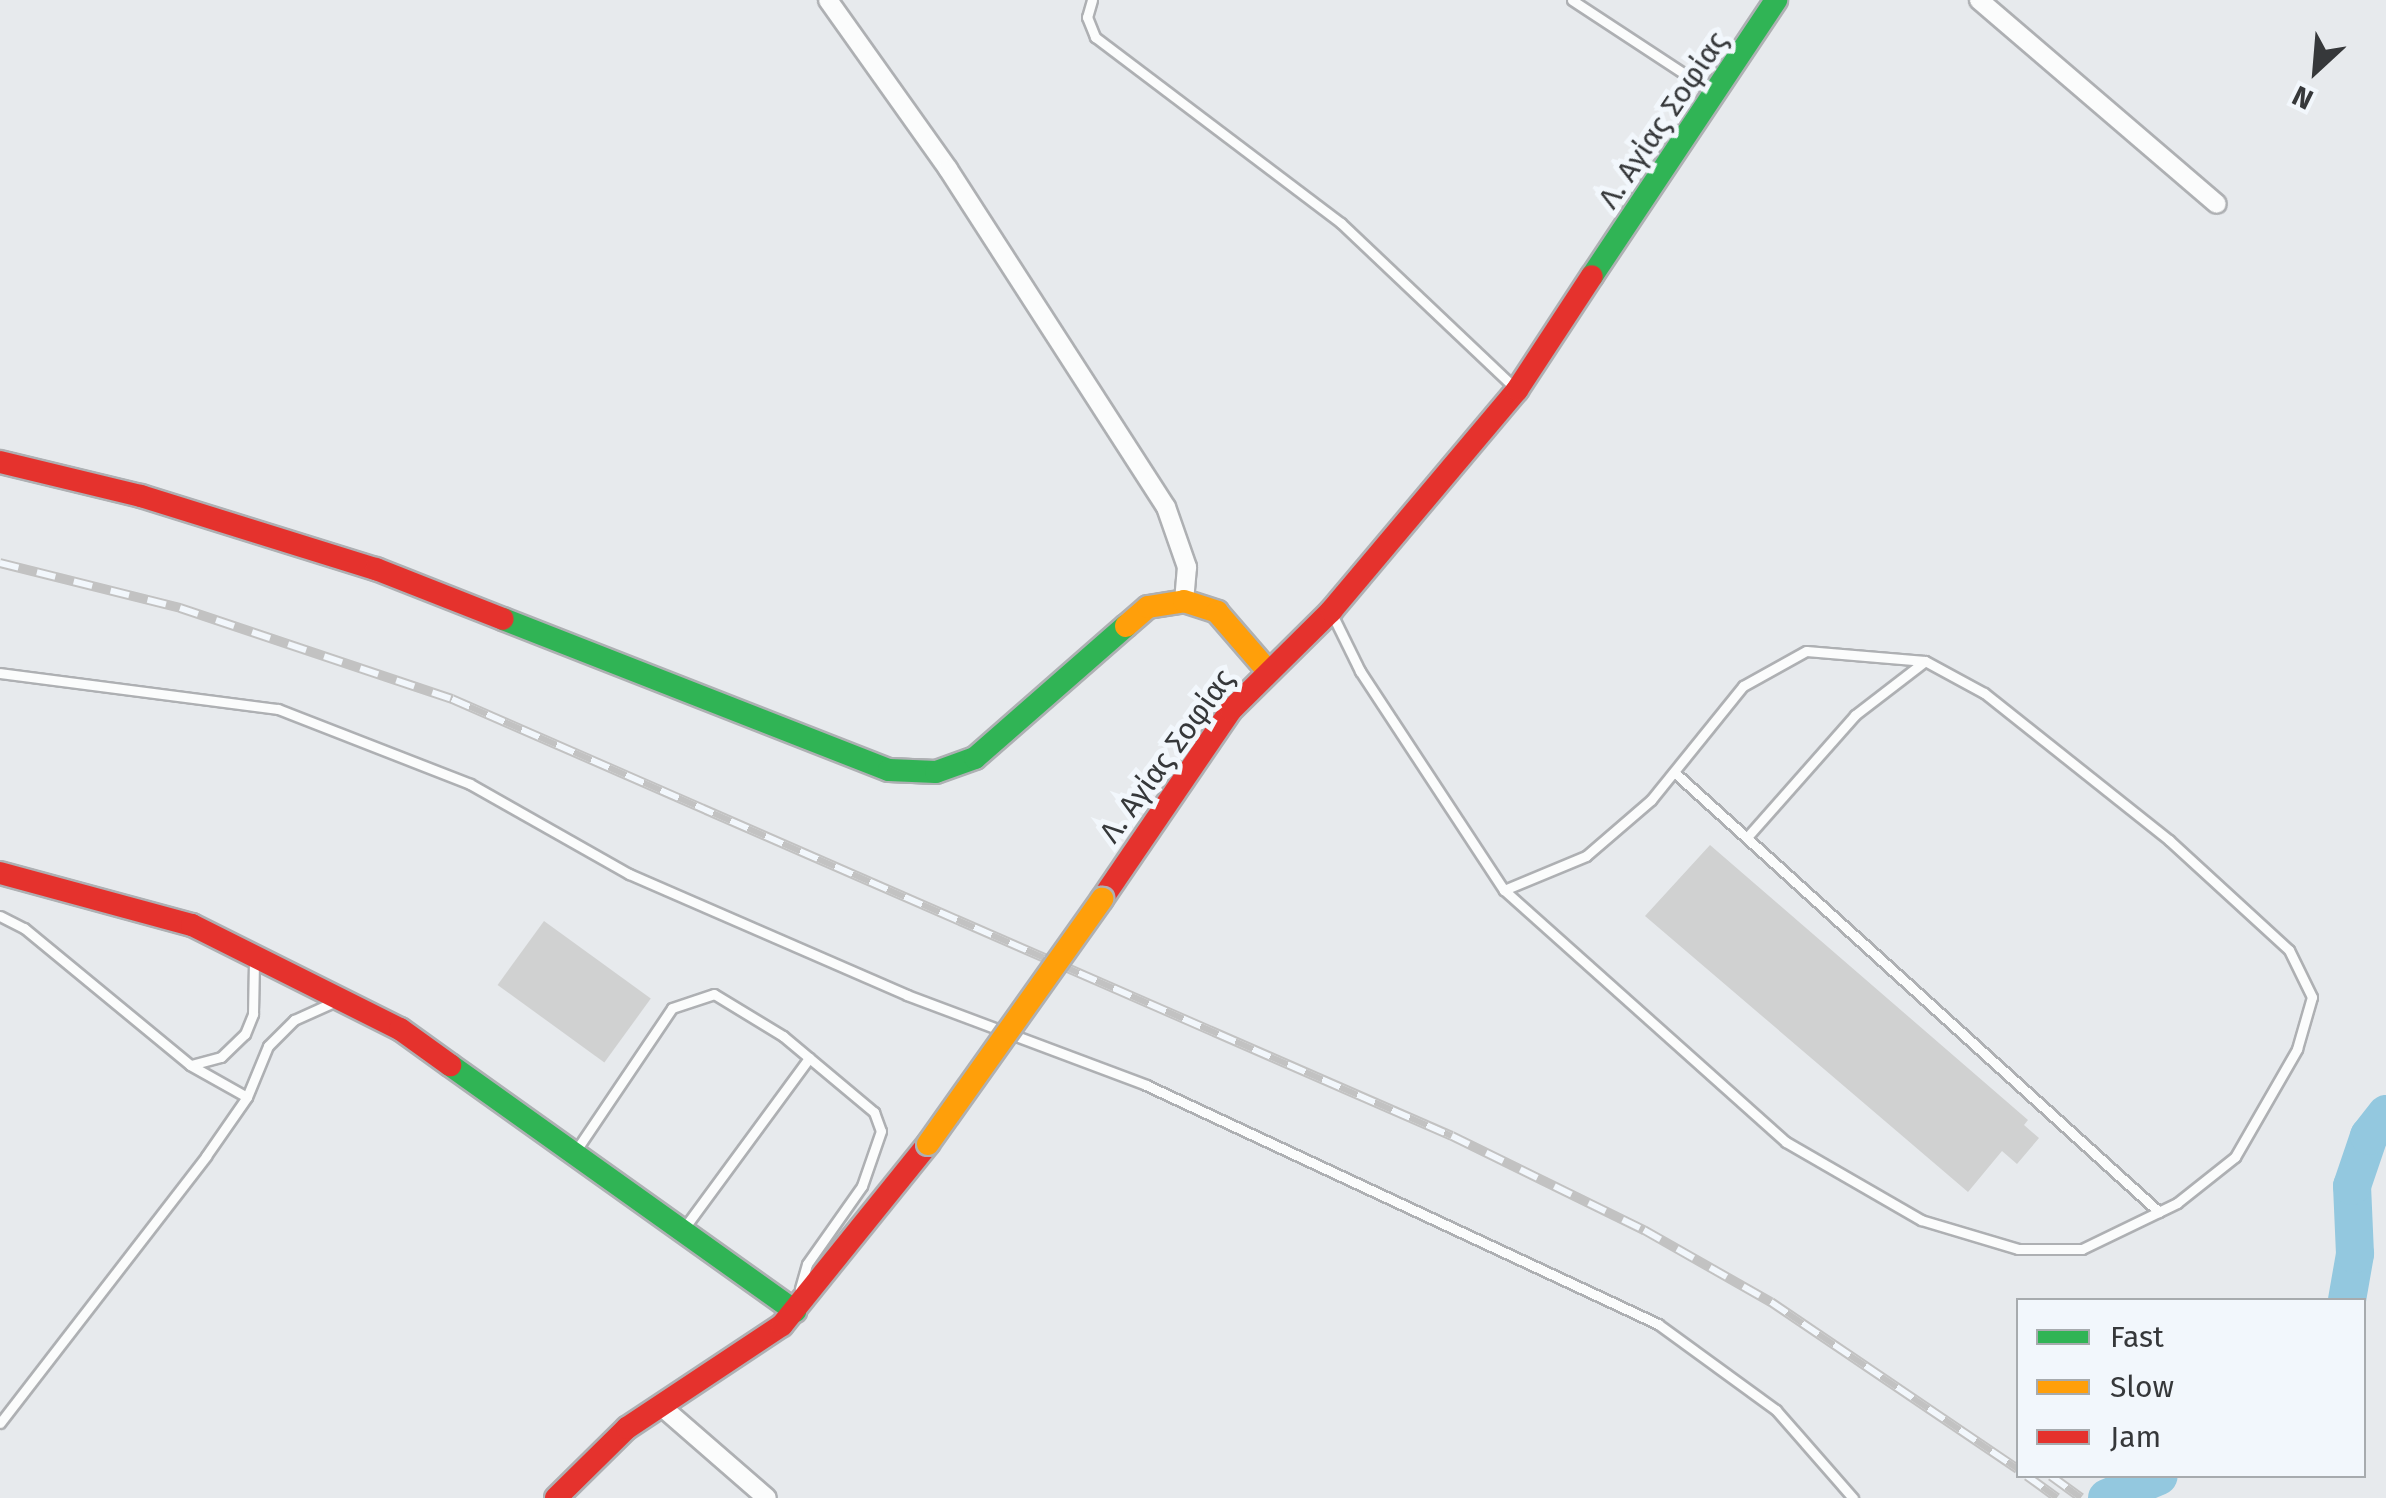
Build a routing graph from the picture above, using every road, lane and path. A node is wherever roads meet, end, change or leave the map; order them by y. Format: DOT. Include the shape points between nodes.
graph roads {
  1 [pos="828,0"];
  2 [pos="1092,0"];
  3 [pos="1572,0"];
  4 [pos="1776,0"];
  5 [pos="1979,0"];
  6 [pos="1718,96"];
  7 [pos="2216,204"];
  8 [pos="1517,390"];
  9 [pos="0,462"];
  10 [pos="1184,601"];
  11 [pos="1331,611"];
  12 [pos="1926,661"];
  13 [pos="1268,670"];
  14 [pos="0,673"];
  15 [pos="1674,772"];
  16 [pos="1749,836"];
  17 [pos="0,872"];
  18 [pos="1504,890"];
  19 [pos="0,916"];
  20 [pos="253,953"];
  21 [pos="342,998"];
  22 [pos="809,1058"];
  23 [pos="190,1065"];
  24 [pos="247,1098"];
  25 [pos="576,1152"];
  26 [pos="2159,1212"];
  27 [pos="684,1230"];
  28 [pos="795,1311"];
  29 [pos="661,1406"];
  30 [pos="0,1423"];
  31 [pos="556,1498"];
  32 [pos="767,1498"];
  33 [pos="1853,1498"];
  1 -- 10 [label="street" via="948,169 1166,507 1187,567"];
  2 -- 8 [label="lane" via="1087,16 1095,38 1341,223"];
  3 -- 6 [label="lane"];
  4 -- 6 [label="street, Λ. Αγίας Σοφίας"];
  5 -- 7 [label="street"];
  6 -- 8 [label="street, Λ. Αγίας Σοφίας"];
  8 -- 11 [label="street, Λ. Αγίας Σοφίας"];
  9 -- 10 [label="street" via="140,496 376,570 889,770 936,772 976,758 1148,607"];
  10 -- 13 [label="street" via="1217,612"];
  11 -- 13 [label="street, Λ. Αγίας Σοφίας"];
  11 -- 18 [label="lane" via="1360,672"];
  12 -- 15 [label="lane" via="1806,650 1743,686"];
  12 -- 16 [label="lane" via="1855,715"];
  12 -- 26 [label="lane" via="1984,693 2169,840 2289,950 2312,998 2296,1049 2235,1157"];
  13 -- 28 [label="street, Λ. Αγίας Σοφίας, bridge" via="1231,710 928,1144"];
  14 -- 33 [label="lane" via="278,708 470,784 629,874 907,995 1146,1086 1658,1324 1776,1410"];
  15 -- 16 [label="lane"];
  15 -- 18 [label="lane" via="1586,856"];
  16 -- 26 [label="lane"];
  17 -- 20 [label="street" via="192,925"];
  18 -- 26 [label="lane" via="1786,1142 1920,1220 2018,1249 2082,1249"];
  19 -- 23 [label="lane" via="24,928"];
  20 -- 21 [label="street"];
  20 -- 23 [label="lane" via="256,989 245,1034 220,1057"];
  21 -- 24 [label="lane" via="294,1020 268,1046"];
  21 -- 25 [label="street" via="463,1069"];
  22 -- 25 [label="lane" via="714,994 696,996 672,1008"];
  22 -- 27 [label="lane"];
  22 -- 28 [label="lane" via="874,1112 881,1131 862,1186 807,1264"];
  23 -- 24 [label="lane"];
  24 -- 30 [label="lane"];
  25 -- 27 [label="street"];
  27 -- 28 [label="street"];
  28 -- 29 [label="street, Λ. Αγίας Σοφίας"];
  29 -- 31 [label="street, Λ. Αγίας Σοφίας" via="628,1428"];
  29 -- 32 [label="street"];
}
